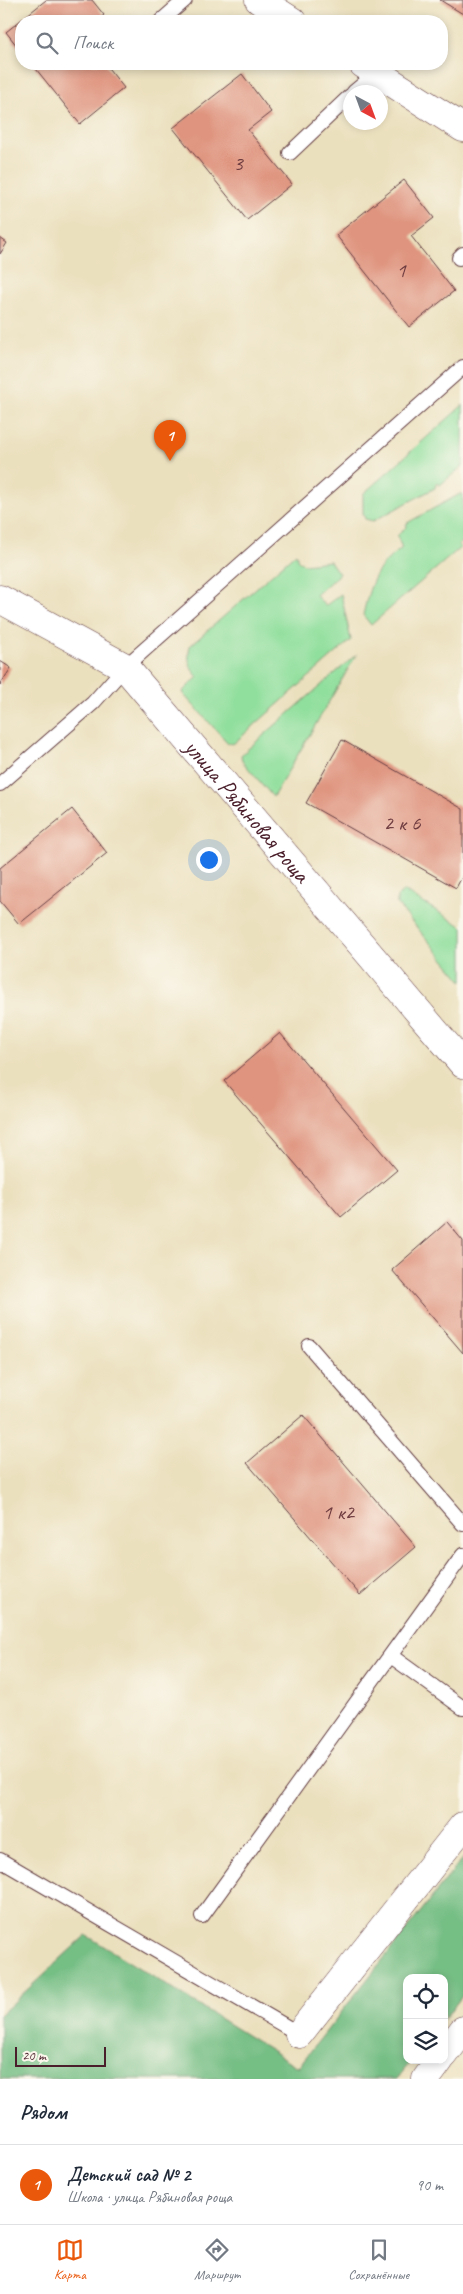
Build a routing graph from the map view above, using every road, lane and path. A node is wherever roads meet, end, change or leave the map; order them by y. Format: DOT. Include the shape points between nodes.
graph roads {
  1 [pos="185,0"];
  2 [pos="259,0"];
  3 [pos="168,15"];
  4 [pos="283,15"];
  5 [pos="369,70"];
  6 [pos="372,70"];
  7 [pos="359,85"];
  8 [pos="343,103"];
  9 [pos="463,128"];
  10 [pos="290,154"];
  11 [pos="463,367"];
  12 [pos="0,599"];
  13 [pos="125,667"];
  14 [pos="0,784"];
  15 [pos="463,1064"];
  16 [pos="308,1346"];
  17 [pos="463,1524"];
  18 [pos="463,1555"];
  19 [pos="390,1656"];
  20 [pos="463,1708"];
  21 [pos="463,1826"];
  22 [pos="0,1860"];
  23 [pos="202,1916"];
  24 [pos="463,2030"];
  25 [pos="299,2034"];
  26 [pos="448,2050"];
  27 [pos="437,2064"];
  28 [pos="426,2079"];
  1 -- 3 [label="lane"];
  2 -- 4 [label="street"];
  5 -- 7 [label="lane"];
  6 -- 9 [label="street"];
  8 -- 10 [label="lane"];
  11 -- 13 [label="lane"];
  12 -- 13 [label="street, улица Рябиновая роща"];
  13 -- 14 [label="lane" via="93,703"];
  13 -- 15 [label="street, улица Рябиновая роща"];
  16 -- 17 [label="lane"];
  18 -- 19 [label="lane"];
  19 -- 20 [label="lane"];
  19 -- 23 [label="lane"];
  21 -- 25 [label="street"];
  22 -- 25 [label="lane"];
  24 -- 26 [label="street"];
  27 -- 28 [label="street"];
}
